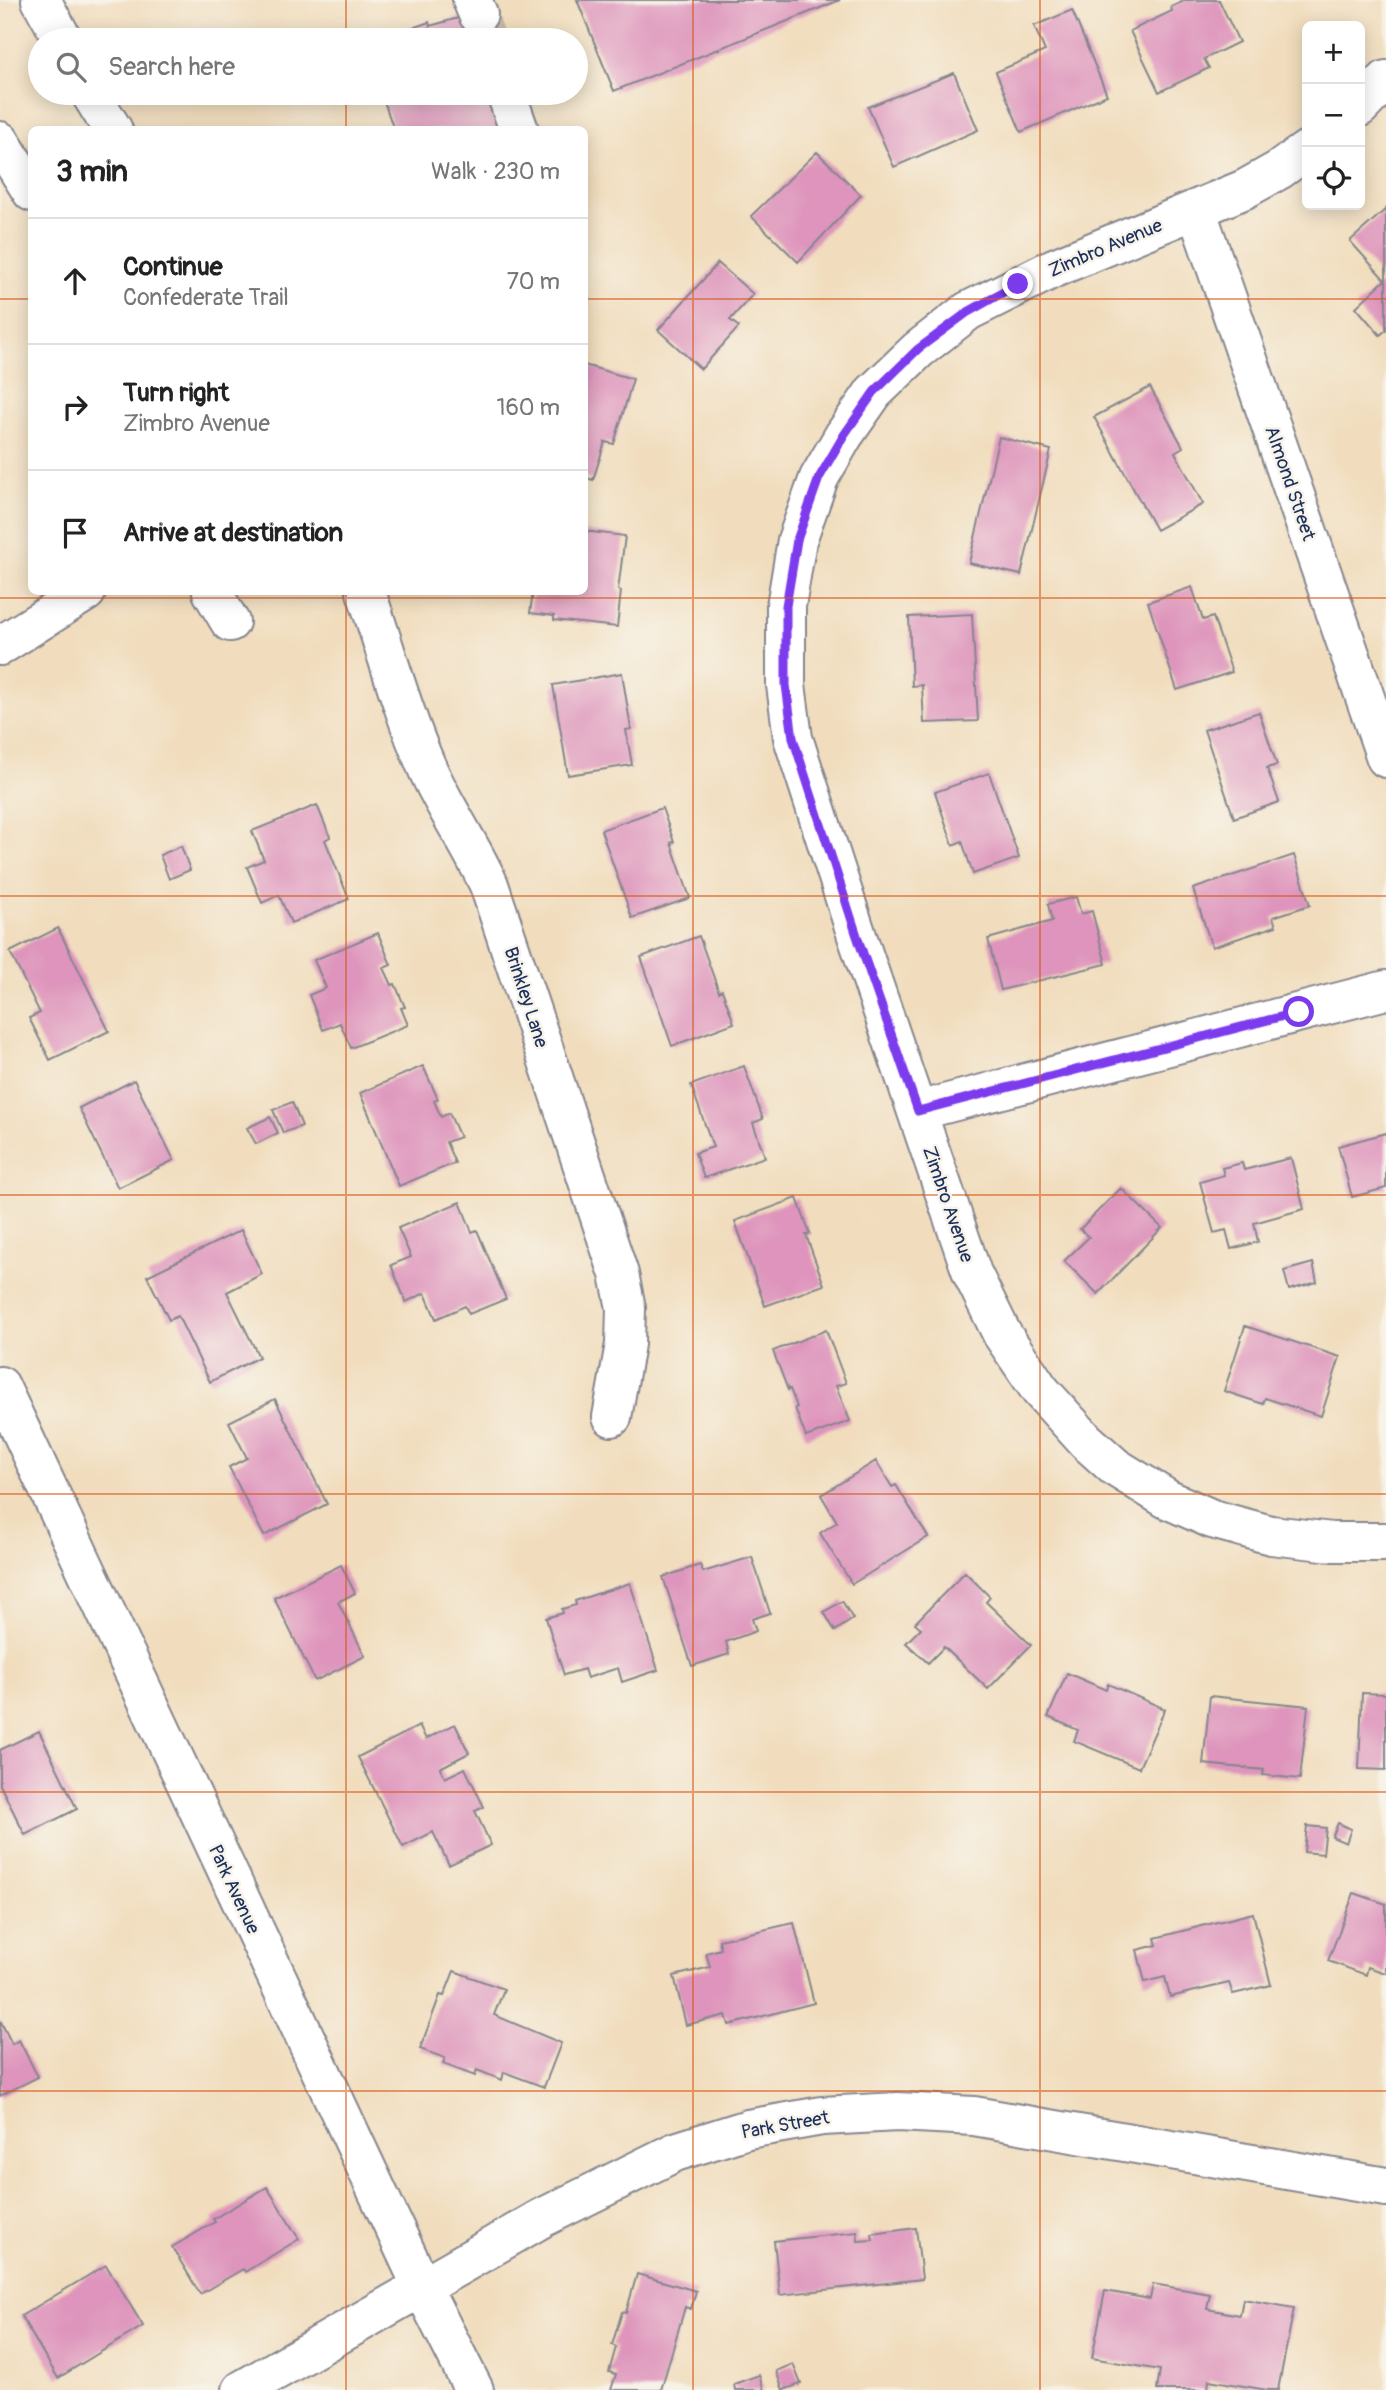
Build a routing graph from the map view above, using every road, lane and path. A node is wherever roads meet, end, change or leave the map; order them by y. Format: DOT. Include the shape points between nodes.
graph roads {
  1 [pos="41,0"];
  2 [pos="56,28"];
  3 [pos="1386,80"];
  4 [pos="1365,102"];
  5 [pos="97,105"];
  6 [pos="510,105"];
  7 [pos="111,126"];
  8 [pos="518,126"];
  9 [pos="0,141"];
  10 [pos="1302,154"];
  11 [pos="28,186"];
  12 [pos="1196,209"];
  13 [pos="81,595"];
  14 [pos="367,595"];
  15 [pos="0,646"];
  16 [pos="1386,758"];
  17 [pos="1386,990"];
  18 [pos="918,1111"];
  19 [pos="0,1386"];
  20 [pos="612,1417"];
  21 [pos="1386,1542"];
  22 [pos="1386,2187"];
  23 [pos="422,2287"];
  24 [pos="242,2390"];
  25 [pos="474,2390"];
  1 -- 2 [label="street"];
  3 -- 4 [label="street"];
  5 -- 7 [label="street"];
  6 -- 8 [label="street"];
  9 -- 11 [label="street"];
  10 -- 12 [label="street, Zimbro Avenue" via="1245,189"];
  12 -- 16 [label="street, Almond Street"];
  12 -- 18 [label="street, Zimbro Avenue" via="1018,284 968,312 918,349 874,392 844,435 819,478 797,540 786,606 786,685 793,738"];
  13 -- 15 [label="street"];
  14 -- 20 [label="street, Brinkley Lane" via="428,771 489,885 619,1275 626,1308 625,1344"];
  17 -- 18 [label="street"];
  18 -- 21 [label="street, Zimbro Avenue" via="972,1273 1002,1334 1040,1390 1086,1441 1115,1467 1167,1499 1212,1519 1270,1535"];
  19 -- 23 [label="street, Park Avenue"];
  22 -- 23 [label="street, Park Street" via="974,2116 898,2112 822,2116 748,2129 675,2152 542,2218"];
  23 -- 24 [label="street, Park Street"];
  23 -- 25 [label="street, Park Avenue"];
}
